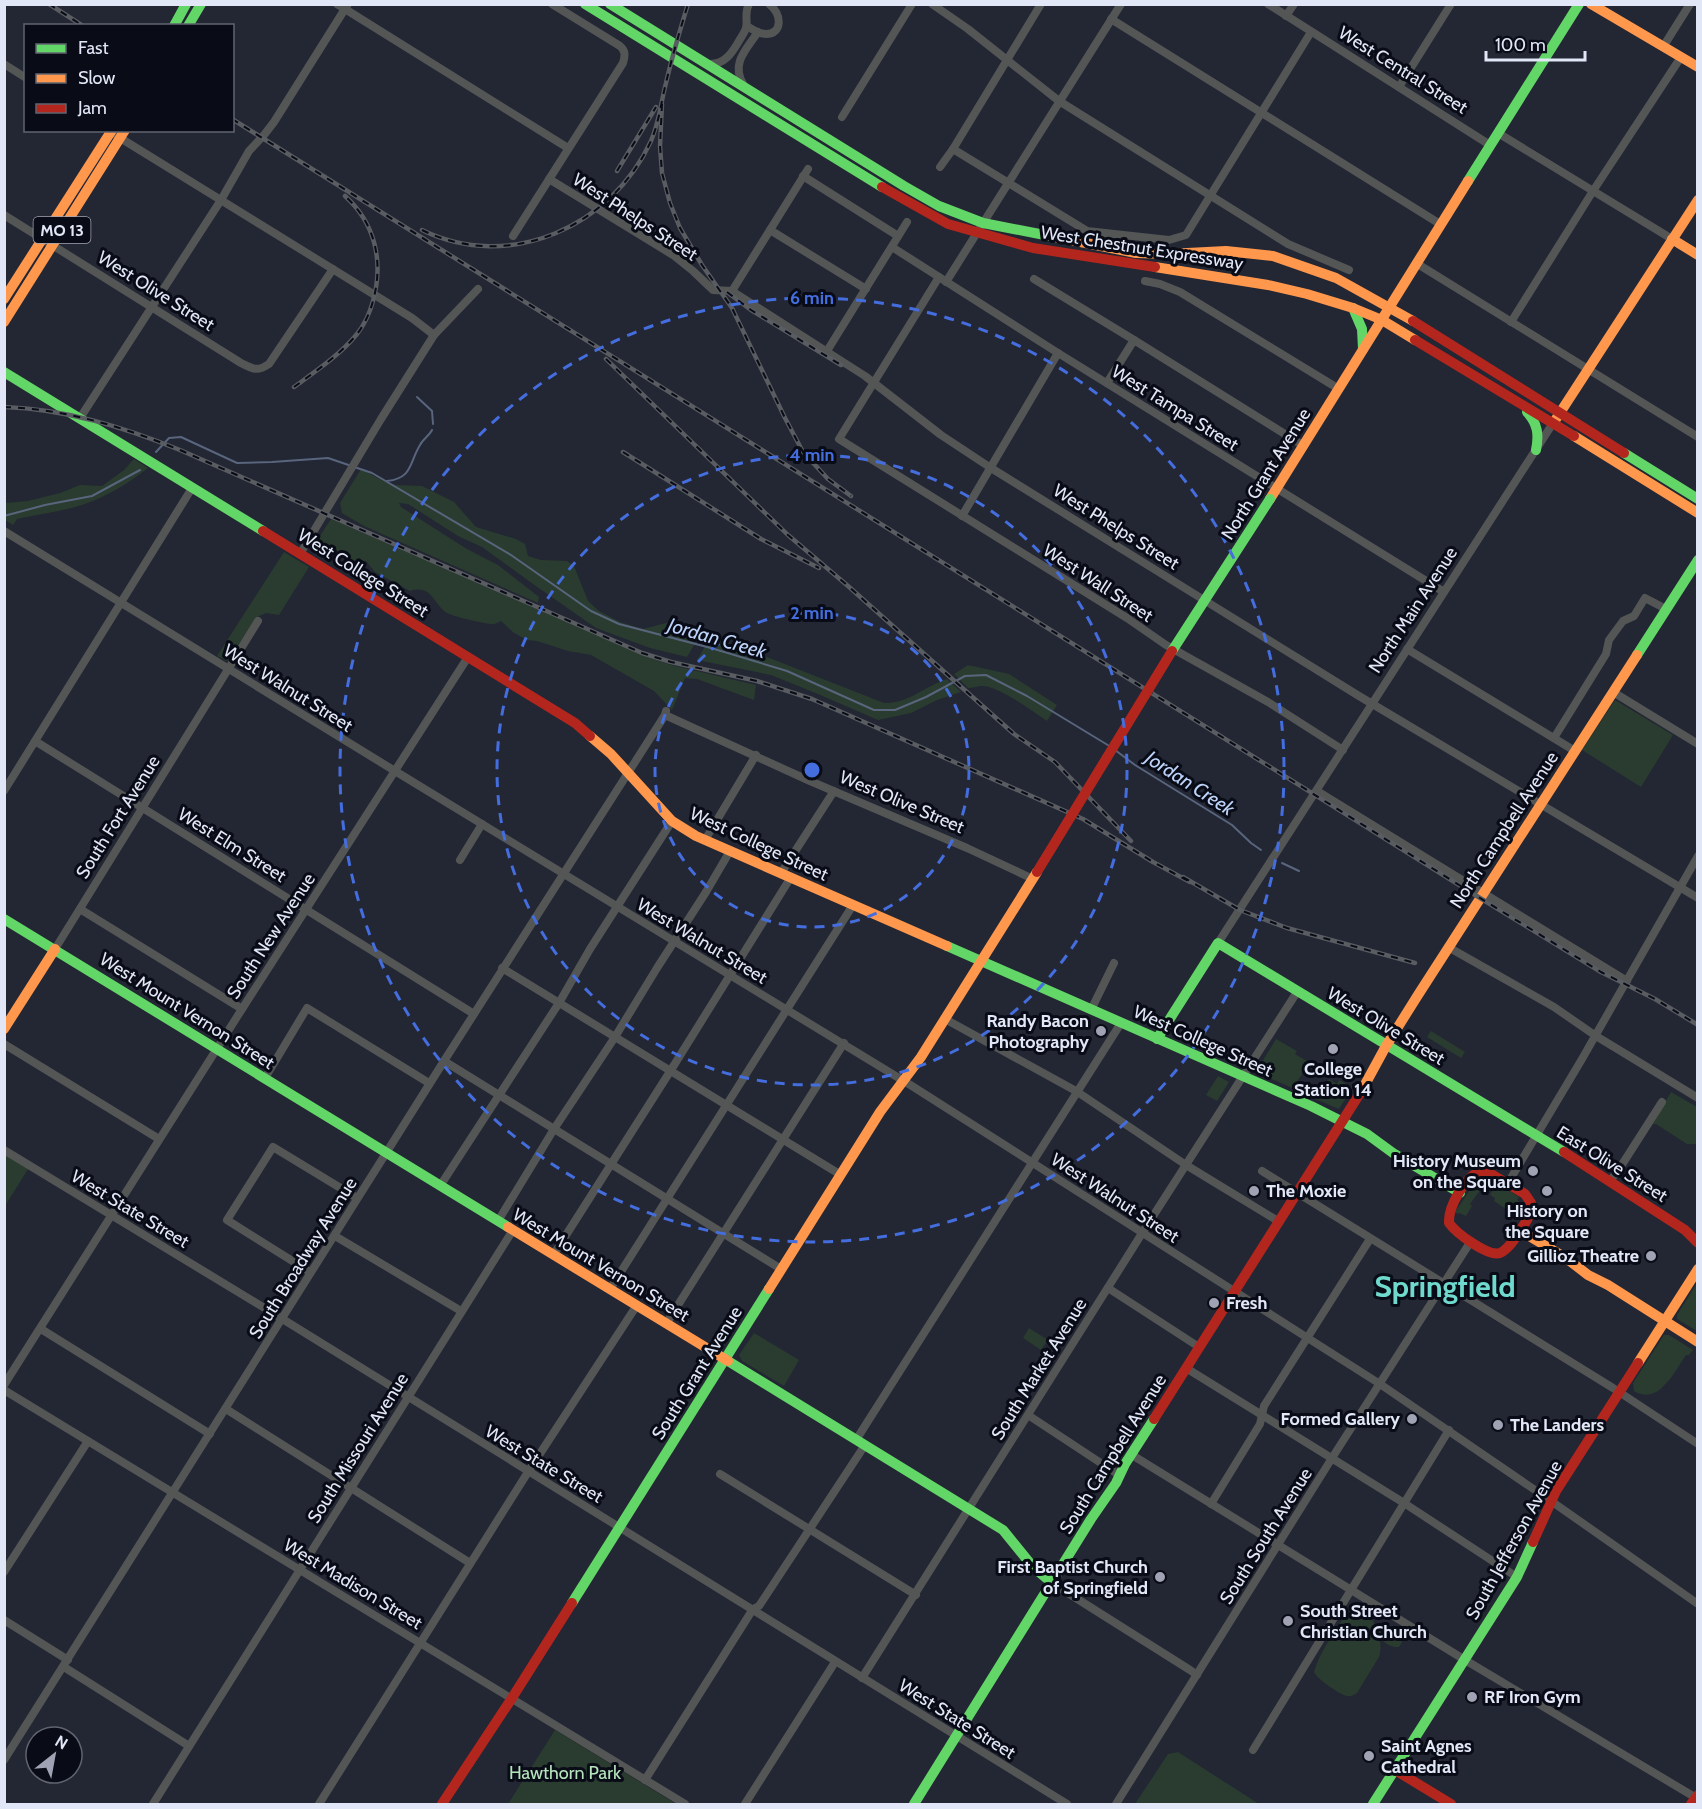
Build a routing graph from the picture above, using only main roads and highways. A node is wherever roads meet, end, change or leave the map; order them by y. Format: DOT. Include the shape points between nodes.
graph roads {
  1 [pos="186,4"];
  2 [pos="201,4"];
  3 [pos="585,4"];
  4 [pos="610,4"];
  5 [pos="1579,4"];
  6 [pos="1590,4"];
  7 [pos="175,24"];
  8 [pos="189,24"];
  9 [pos="1698,67"];
  10 [pos="115,132"];
  11 [pos="1698,200"];
  12 [pos="1672,239"];
  13 [pos="48,242"];
  14 [pos="1698,255"];
  15 [pos="4,299"];
  16 [pos="1353,308"];
  17 [pos="1390,308"];
  18 [pos="1382,320"];
  19 [pos="4,322"];
  20 [pos="1363,349"];
  21 [pos="4,372"];
  22 [pos="1513,399"];
  23 [pos="1559,413"];
  24 [pos="1553,423"];
  25 [pos="1536,450"];
  26 [pos="1698,500"];
  27 [pos="1698,513"];
  28 [pos="1698,560"];
  29 [pos="4,919"];
  30 [pos="1218,943"];
  31 [pos="55,949"];
  32 [pos="982,962"];
  33 [pos="4,1029"];
  34 [pos="1157,1039"];
  35 [pos="1386,1046"];
  36 [pos="1341,1121"];
  37 [pos="1537,1137"];
  38 [pos="1460,1193"];
  39 [pos="1519,1230"];
  40 [pos="1698,1243"];
  41 [pos="1698,1269"];
  42 [pos="1664,1321"];
  43 [pos="1698,1342"];
  44 [pos="725,1359"];
  45 [pos="1052,1583"];
  46 [pos="1395,1770"];
  47 [pos="442,1804"];
  48 [pos="914,1804"];
  49 [pos="1373,1804"];
  50 [pos="1451,1804"];
  1 -- 7 [label="main road"];
  2 -- 8 [label="main road"];
  3 -- 16 [label="main road, West Chestnut Expressway" via="948,224 1033,248 1268,285"];
  4 -- 17 [label="main road, West Chestnut Expressway" via="930,201 983,223 1136,253 1226,250 1273,256 1336,278"];
  5 -- 17 [label="main road, North Grant Avenue"];
  6 -- 9 [label="main road"];
  10 -- 13 [label="main road, MO 13"];
  11 -- 12 [label="main road, North Main Avenue"];
  12 -- 14 [label="main road"];
  12 -- 23 [label="main road, North Main Avenue"];
  13 -- 15 [label="main road, MO 13"];
  13 -- 19 [label="main road, MO 13"];
  16 -- 18 [label="main road, West Chestnut Expressway"];
  16 -- 20 [label="main road" via="1362,329"];
  17 -- 18 [label="main road, North Grant Avenue"];
  17 -- 23 [label="main road, West Chestnut Expressway"];
  18 -- 20 [label="main road, North Grant Avenue"];
  18 -- 22 [label="main road, West Chestnut Expressway"];
  20 -- 32 [label="main road, North Grant Avenue, bridge"];
  21 -- 32 [label="main road, West College Street" via="575,723 602,745 672,821 705,840"];
  22 -- 24 [label="main road, West Chestnut Expressway"];
  22 -- 25 [label="main road" via="1537,424"];
  23 -- 24 [label="main road, North Main Avenue"];
  23 -- 26 [label="main road, West Chestnut Expressway"];
  24 -- 27 [label="main road, West Chestnut Expressway"];
  28 -- 35 [label="main road, North Campbell Avenue"];
  29 -- 31 [label="main road, West Mount Vernon Street"];
  30 -- 34 [label="main road, North Main Avenue"];
  30 -- 35 [label="main road, West Olive Street"];
  31 -- 33 [label="main road, South Fort Avenue"];
  31 -- 44 [label="main road, West Mount Vernon Street"];
  32 -- 34 [label="main road, West College Street"];
  32 -- 44 [label="main road, South Grant Avenue" via="921,1057 883,1107"];
  34 -- 36 [label="main road, West College Street"];
  35 -- 36 [label="main road, North Campbell Avenue"];
  35 -- 37 [label="main road, West Olive Street"];
  36 -- 38 [label="main road, West College Street"];
  36 -- 45 [label="main road, South Campbell Avenue"];
  37 -- 40 [label="main road, East Olive Street" via="1685,1230"];
  38 -- 39 [label="main road" via="1478,1172 1489,1172 1508,1183 1531,1202 1531,1211"];
  38 -- 39 [label="main road" via="1448,1219 1454,1229 1488,1251 1499,1253 1507,1248"];
  39 -- 42 [label="main road"];
  41 -- 42 [label="main road, South Jefferson Avenue"];
  42 -- 43 [label="main road"];
  42 -- 46 [label="main road, South Jefferson Avenue" via="1551,1501 1517,1577"];
  44 -- 45 [label="main road, West Mount Vernon Street" via="1003,1530 1033,1567"];
  44 -- 47 [label="main road, South Grant Avenue"];
  45 -- 48 [label="main road, South Campbell Avenue"];
  46 -- 49 [label="main road, South Jefferson Avenue"];
  46 -- 50 [label="main road"];
}
